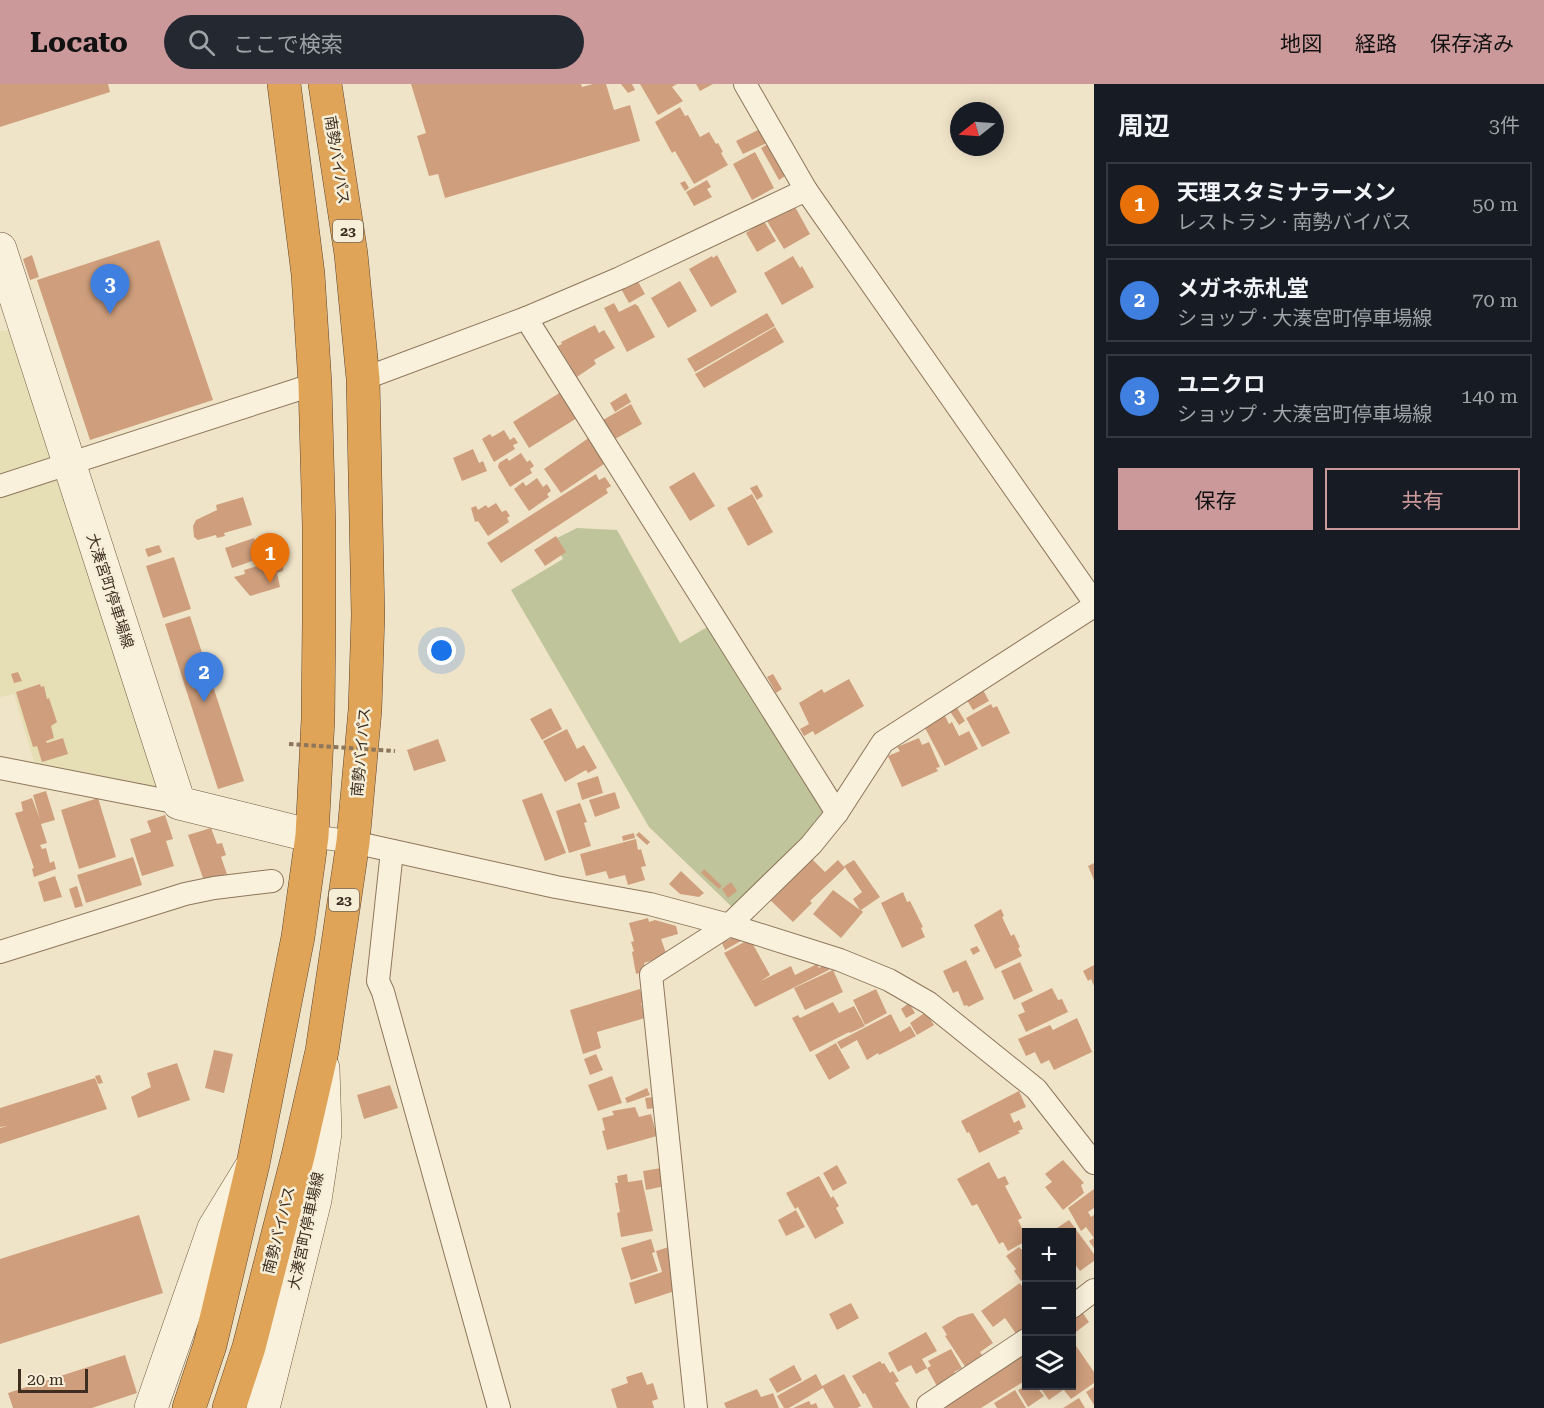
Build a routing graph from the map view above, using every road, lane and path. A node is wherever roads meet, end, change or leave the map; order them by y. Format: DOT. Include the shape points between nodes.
graph roads {
  1 [pos="284,84"];
  2 [pos="325,84"];
  3 [pos="746,84"];
  4 [pos="806,190"];
  5 [pos="0,249"];
  6 [pos="526,318"];
  7 [pos="12,319"];
  8 [pos="363,379"];
  9 [pos="315,384"];
  10 [pos="69,464"];
  11 [pos="0,486"];
  12 [pos="1094,602"];
  13 [pos="1094,606"];
  14 [pos="289,744"];
  15 [pos="395,750"];
  16 [pos="0,768"];
  17 [pos="179,803"];
  18 [pos="837,813"];
  19 [pos="312,836"];
  20 [pos="353,842"];
  21 [pos="392,851"];
  22 [pos="272,881"];
  23 [pos="729,925"];
  24 [pos="0,952"];
  25 [pos="322,1052"];
  26 [pos="1094,1163"];
  27 [pos="253,1164"];
  28 [pos="1094,1290"];
  29 [pos="1076,1303"];
  30 [pos="1022,1343"];
  31 [pos="152,1408"];
  32 [pos="189,1408"];
  33 [pos="229,1408"];
  34 [pos="263,1408"];
  35 [pos="499,1408"];
  36 [pos="696,1408"];
  37 [pos="930,1408"];
  1 -- 9 [label="highway" via="308,274"];
  2 -- 8 [label="highway, 南勢バイパス / 23" via="351,254"];
  3 -- 4 [label="street"];
  4 -- 6 [label="street"];
  4 -- 12 [label="street"];
  5 -- 7 [label="main road, 大湊宮町停車場線"];
  6 -- 8 [label="street"];
  6 -- 18 [label="street"];
  7 -- 10 [label="main road, 大湊宮町停車場線"];
  8 -- 20 [label="highway, 南勢バイパス / 23" via="368,615 365,710"];
  9 -- 10 [label="street"];
  9 -- 19 [label="highway" via="319,620"];
  10 -- 11 [label="street"];
  10 -- 17 [label="main road, 大湊宮町停車場線"];
  13 -- 18 [label="street" via="883,742"];
  14 -- 15 [label="path, bridge"];
  16 -- 17 [label="street"];
  17 -- 19 [label="main road"];
  18 -- 23 [label="street" via="811,845"];
  19 -- 20 [label="street"];
  19 -- 27 [label="highway" via="298,937"];
  20 -- 21 [label="street"];
  20 -- 25 [label="highway, 南勢バイパス / 23"];
  21 -- 23 [label="street" via="650,904"];
  21 -- 35 [label="street" via="378,981"];
  22 -- 24 [label="street" via="185,894"];
  23 -- 26 [label="street" via="840,960 889,980 929,1003 1036,1089"];
  23 -- 36 [label="street" via="651,975"];
  25 -- 33 [label="highway, 南勢バイパス / 23" via="249,1347"];
  25 -- 34 [label="main road, 大湊宮町停車場線" via="326,1133 315,1200"];
  27 -- 31 [label="main road" via="214,1228"];
  27 -- 32 [label="highway" via="210,1345"];
  28 -- 29 [label="street"];
  30 -- 37 [label="street" via="928,1405"];
}
